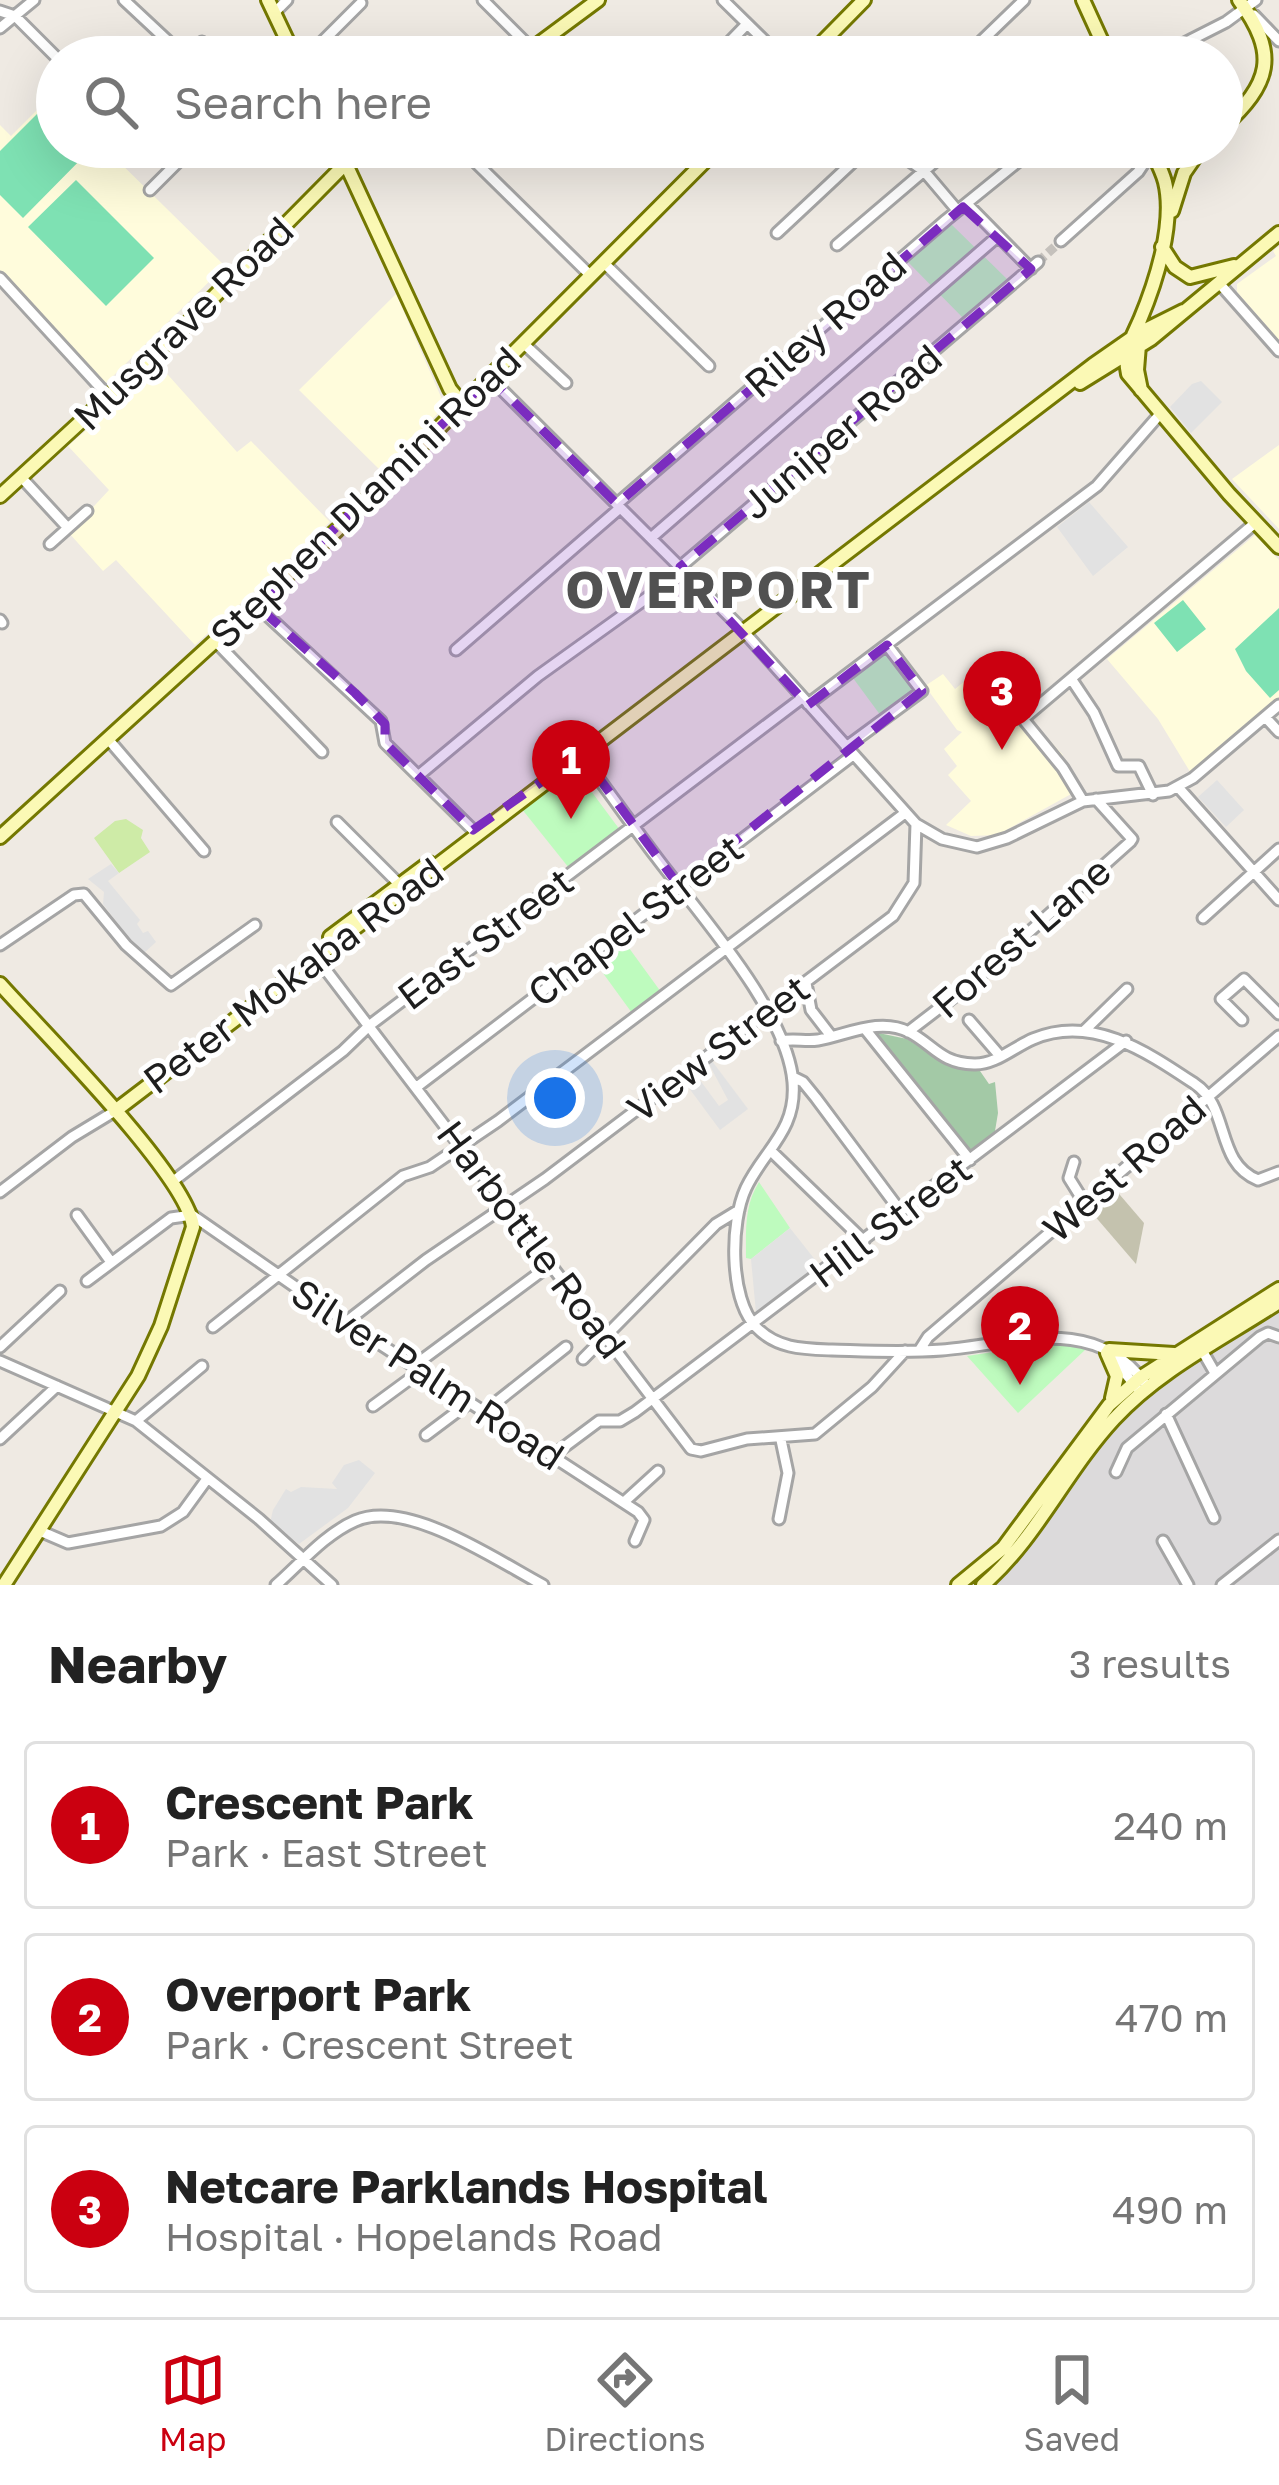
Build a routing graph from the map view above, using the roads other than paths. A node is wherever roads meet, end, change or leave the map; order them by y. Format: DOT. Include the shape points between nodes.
graph roads {
  1 [pos="34,0"];
  2 [pos="124,0"];
  3 [pos="287,0"];
  4 [pos="483,0"];
  5 [pos="598,0"];
  6 [pos="723,0"];
  7 [pos="865,0"];
  8 [pos="1024,0"];
  9 [pos="1083,0"];
  10 [pos="361,2"];
  11 [pos="271,6"];
  12 [pos="1249,6"];
  13 [pos="0,11"];
  14 [pos="15,16"];
  15 [pos="747,24"];
  16 [pos="0,28"];
  17 [pos="163,36"];
  18 [pos="282,36"];
  19 [pos="328,36"];
  20 [pos="512,36"];
  21 [pos="549,36"];
  22 [pos="735,36"];
  23 [pos="759,36"];
  24 [pos="829,36"];
  25 [pos="987,36"];
  26 [pos="1099,36"];
  27 [pos="1195,36"];
  28 [pos="36,37"];
  29 [pos="1279,40"];
  30 [pos="1279,75"];
  31 [pos="1256,97"];
  32 [pos="1243,109"];
  33 [pos="172,168"];
  34 [pos="341,168"];
  35 [pos="347,168"];
  36 [pos="481,168"];
  37 [pos="698,168"];
  38 [pos="847,168"];
  39 [pos="920,168"];
  40 [pos="928,168"];
  41 [pos="1011,168"];
  42 [pos="1140,168"];
  43 [pos="1159,168"];
  44 [pos="1187,168"];
  45 [pos="924,171"];
  46 [pos="1138,172"];
  47 [pos="150,190"];
  48 [pos="963,208"];
  49 [pos="1167,224"];
  50 [pos="777,233"];
  51 [pos="1279,233"];
  52 [pos="998,236"];
  53 [pos="1061,242"];
  54 [pos="838,245"];
  55 [pos="1162,247"];
  56 [pos="604,263"];
  57 [pos="1240,264"];
  58 [pos="591,276"];
  59 [pos="0,278"];
  60 [pos="1219,283"];
  61 [pos="1134,339"];
  62 [pos="524,344"];
  63 [pos="1279,351"];
  64 [pos="709,366"];
  65 [pos="1100,372"];
  66 [pos="444,373"];
  67 [pos="490,378"];
  68 [pos="1130,380"];
  69 [pos="566,383"];
  70 [pos="478,389"];
  71 [pos="1141,392"];
  72 [pos="109,398"];
  73 [pos="1053,399"];
  74 [pos="464,405"];
  75 [pos="1160,414"];
  76 [pos="21,477"];
  77 [pos="0,496"];
  78 [pos="618,506"];
  79 [pos="86,511"];
  80 [pos="1255,523"];
  81 [pos="68,527"];
  82 [pos="651,538"];
  83 [pos="50,544"];
  84 [pos="1279,547"];
  85 [pos="680,567"];
  86 [pos="256,605"];
  87 [pos="743,632"];
  88 [pos="215,641"];
  89 [pos="887,645"];
  90 [pos="456,650"];
  91 [pos="1072,680"];
  92 [pos="805,701"];
  93 [pos="1279,705"];
  94 [pos="1265,717"];
  95 [pos="1279,732"];
  96 [pos="108,739"];
  97 [pos="849,751"];
  98 [pos="322,752"];
  99 [pos="581,755"];
  100 [pos="418,776"];
  101 [pos="1178,787"];
  102 [pos="1154,795"];
  103 [pos="1096,799"];
  104 [pos="1082,801"];
  105 [pos="905,813"];
  106 [pos="337,823"];
  107 [pos="916,824"];
  108 [pos="634,825"];
  109 [pos="476,832"];
  110 [pos="0,836"];
  111 [pos="1279,849"];
  112 [pos="204,851"];
  113 [pos="1254,871"];
  114 [pos="399,884"];
  115 [pos="679,886"];
  116 [pos="1279,900"];
  117 [pos="1203,918"];
  118 [pos="358,920"];
  119 [pos="256,925"];
  120 [pos="0,945"];
  121 [pos="726,949"];
  122 [pos="316,957"];
  123 [pos="806,983"];
  124 [pos="1127,989"];
  125 [pos="2,993"];
  126 [pos="768,1010"];
  127 [pos="1279,1014"];
  128 [pos="969,1020"];
  129 [pos="1242,1021"];
  130 [pos="370,1025"];
  131 [pos="864,1028"];
  132 [pos="908,1032"];
  133 [pos="1083,1032"];
  134 [pos="831,1036"];
  135 [pos="1279,1036"];
  136 [pos="781,1041"];
  137 [pos="1126,1041"];
  138 [pos="1000,1056"];
  139 [pos="793,1077"];
  140 [pos="418,1086"];
  141 [pos="138,1092"];
  142 [pos="1209,1095"];
  143 [pos="110,1110"];
  144 [pos="142,1142"];
  145 [pos="462,1145"];
  146 [pos="772,1152"];
  147 [pos="970,1160"];
  148 [pos="1074,1162"];
  149 [pos="1279,1172"];
  150 [pos="172,1182"];
  151 [pos="0,1192"];
  152 [pos="1084,1202"];
  153 [pos="506,1205"];
  154 [pos="739,1210"];
  155 [pos="189,1212"];
  156 [pos="902,1212"];
  157 [pos="77,1215"];
  158 [pos="864,1241"];
  159 [pos="111,1262"];
  160 [pos="550,1264"];
  161 [pos="277,1274"];
  162 [pos="86,1281"];
  163 [pos="1279,1288"];
  164 [pos="60,1291"];
  165 [pos="1279,1303"];
  166 [pos="346,1322"];
  167 [pos="752,1323"];
  168 [pos="213,1328"];
  169 [pos="605,1336"];
  170 [pos="1279,1337"];
  171 [pos="0,1347"];
  172 [pos="566,1347"];
  173 [pos="1105,1349"];
  174 [pos="919,1351"];
  175 [pos="905,1352"];
  176 [pos="1203,1352"];
  177 [pos="1176,1354"];
  178 [pos="583,1359"];
  179 [pos="0,1361"];
  180 [pos="202,1366"];
  181 [pos="418,1368"];
  182 [pos="1215,1373"];
  183 [pos="57,1386"];
  184 [pos="1141,1386"];
  185 [pos="651,1398"];
  186 [pos="470,1402"];
  187 [pos="1109,1405"];
  188 [pos="373,1406"];
  189 [pos="115,1412"];
  190 [pos="484,1412"];
  191 [pos="1166,1414"];
  192 [pos="136,1421"];
  193 [pos="426,1435"];
  194 [pos="0,1439"];
  195 [pos="782,1440"];
  196 [pos="552,1456"];
  197 [pos="658,1471"];
  198 [pos="1116,1472"];
  199 [pos="207,1479"];
  200 [pos="624,1502"];
  201 [pos="1214,1518"];
  202 [pos="779,1519"];
  203 [pos="40,1532"];
  204 [pos="1279,1540"];
  205 [pos="635,1541"];
  206 [pos="1163,1541"];
  207 [pos="305,1559"];
  208 [pos="519,1579"];
  209 [pos="4,1585"];
  210 [pos="276,1585"];
  211 [pos="332,1585"];
  212 [pos="543,1585"];
  213 [pos="958,1585"];
  214 [pos="983,1585"];
  215 [pos="1188,1585"];
  216 [pos="1222,1585"];
  1 -- 14 [label="street"];
  2 -- 17 [label="street"];
  3 -- 11 [label="street"];
  4 -- 20 [label="street"];
  5 -- 21 [label="street"];
  6 -- 15 [label="street"];
  7 -- 24 [label="street"];
  8 -- 25 [label="street"];
  9 -- 26 [label="street"];
  10 -- 19 [label="street"];
  11 -- 18 [label="street"];
  12 -- 27 [label="street"];
  12 -- 29 [label="street"];
  12 -- 31 [label="street" via="1274,60"];
  13 -- 14 [label="street"];
  14 -- 16 [label="street"];
  14 -- 28 [label="street"];
  15 -- 22 [label="street"];
  15 -- 23 [label="street"];
  30 -- 31 [label="street"];
  31 -- 32 [label="street"];
  33 -- 47 [label="street"];
  34 -- 72 [label="street, Musgrave Road"];
  35 -- 66 [label="street"];
  36 -- 58 [label="street"];
  37 -- 56 [label="street, Stephen Dlamini Road"];
  38 -- 50 [label="street"];
  39 -- 45 [label="street"];
  40 -- 45 [label="street"];
  41 -- 48 [label="street, Riley Road"];
  42 -- 46 [label="street"];
  43 -- 46 [label="street"];
  43 -- 49 [label="street"];
  44 -- 49 [label="street"];
  45 -- 48 [label="street"];
  45 -- 54 [label="street"];
  46 -- 53 [label="street"];
  48 -- 52 [label="street"];
  48 -- 78 [label="street, Riley Road"];
  49 -- 55 [label="street"];
  51 -- 57 [label="street"];
  52 -- 82 [label="street"];
  52 -- 85 [label="street, Juniper Road" via="1035,265"];
  55 -- 57 [label="street" via="1190,277"];
  55 -- 61 [label="street"];
  56 -- 58 [label="street, Stephen Dlamini Road"];
  56 -- 64 [label="street"];
  57 -- 60 [label="street"];
  58 -- 62 [label="street, Stephen Dlamini Road"];
  59 -- 72 [label="street"];
  60 -- 61 [label="street"];
  60 -- 63 [label="street"];
  61 -- 65 [label="street"];
  61 -- 68 [label="street"];
  61 -- 71 [label="street"];
  61 -- 73 [label="street"];
  62 -- 67 [label="street, Stephen Dlamini Road"];
  62 -- 69 [label="street"];
  65 -- 68 [label="street"];
  65 -- 73 [label="street"];
  66 -- 70 [label="street"];
  66 -- 74 [label="street"];
  67 -- 70 [label="street, Stephen Dlamini Road"];
  67 -- 78 [label="street"];
  68 -- 71 [label="street"];
  70 -- 74 [label="street, Stephen Dlamini Road"];
  71 -- 75 [label="street"];
  72 -- 76 [label="street, Musgrave Road"];
  73 -- 87 [label="street"];
  74 -- 86 [label="street, Stephen Dlamini Road"];
  75 -- 80 [label="street"];
  75 -- 89 [label="street, East Street" via="1097,486"];
  76 -- 77 [label="street, Musgrave Road"];
  76 -- 81 [label="street"];
  78 -- 82 [label="street"];
  78 -- 90 [label="street, Riley Road"];
  79 -- 81 [label="street"];
  80 -- 84 [label="street"];
  80 -- 91 [label="street"];
  81 -- 83 [label="street"];
  82 -- 85 [label="street"];
  85 -- 87 [label="street"];
  85 -- 100 [label="street, Juniper Road"];
  86 -- 88 [label="street, Stephen Dlamini Road"];
  86 -- 100 [label="street" via="381,721 385,742"];
  87 -- 92 [label="street"];
  87 -- 99 [label="street"];
  88 -- 96 [label="street, Stephen Dlamini Road"];
  88 -- 98 [label="street"];
  89 -- 92 [label="street, East Street"];
  89 -- 97 [label="street, Chapel Street" via="922,691"];
  91 -- 102 [label="street" via="1118,766 1139,766"];
  91 -- 104 [label="street" via="1023,719"];
  92 -- 97 [label="street"];
  92 -- 108 [label="street, East Street"];
  93 -- 94 [label="street"];
  94 -- 95 [label="street"];
  94 -- 101 [label="street"];
  96 -- 110 [label="street, Stephen Dlamini Road"];
  96 -- 112 [label="street"];
  97 -- 105 [label="street"];
  97 -- 115 [label="street, Chapel Street"];
  99 -- 108 [label="street"];
  99 -- 109 [label="street"];
  100 -- 109 [label="street"];
  101 -- 102 [label="street"];
  101 -- 113 [label="street"];
  102 -- 103 [label="street"];
  103 -- 104 [label="street"];
  103 -- 132 [label="street, Forest Lane" via="1132,838"];
  104 -- 107 [label="street" via="977,847"];
  105 -- 107 [label="street"];
  105 -- 121 [label="street"];
  106 -- 114 [label="street"];
  107 -- 123 [label="street, View Street" via="916,874 901,908"];
  108 -- 115 [label="street"];
  108 -- 130 [label="street, East Street"];
  109 -- 114 [label="street, Peter Mokaba Road"];
  109 -- 118 [label="street, Peter Mokaba Road"];
  111 -- 113 [label="street"];
  113 -- 116 [label="street"];
  113 -- 117 [label="street"];
  114 -- 118 [label="street, Peter Mokaba Road"];
  115 -- 121 [label="street"];
  115 -- 140 [label="street, Chapel Street"];
  118 -- 122 [label="street, Peter Mokaba Road"];
  118 -- 143 [label="street, Peter Mokaba Road"];
  119 -- 120 [label="street" via="171,985 84,894"];
  121 -- 126 [label="street"];
  121 -- 145 [label="street"];
  122 -- 130 [label="street, Harbottle Road"];
  122 -- 141 [label="street, Peter Mokaba Road"];
  123 -- 126 [label="street, View Street"];
  123 -- 134 [label="street" via="811,1010"];
  124 -- 133 [label="street"];
  125 -- 143 [label="street"];
  126 -- 136 [label="street"];
  126 -- 153 [label="street, View Street"];
  127 -- 129 [label="street" via="1244,979 1221,999"];
  128 -- 138 [label="street"];
  130 -- 140 [label="street, Harbottle Road"];
  130 -- 150 [label="street, East Street"];
  131 -- 132 [label="street"];
  131 -- 134 [label="street"];
  131 -- 147 [label="street"];
  132 -- 138 [label="street" via="951,1060 976,1064"];
  133 -- 137 [label="street"];
  133 -- 138 [label="street" via="1035,1038"];
  134 -- 136 [label="street"];
  135 -- 142 [label="street, West Road"];
  136 -- 139 [label="street"];
  137 -- 142 [label="street"];
  137 -- 147 [label="street, Hill Street"];
  139 -- 146 [label="street" via="788,1118"];
  139 -- 156 [label="street"];
  140 -- 145 [label="street, Harbottle Road"];
  141 -- 143 [label="street, Peter Mokaba Road"];
  141 -- 144 [label="street" via="131,1113"];
  142 -- 149 [label="street" via="1227,1150 1249,1176"];
  142 -- 152 [label="street, West Road"];
  143 -- 144 [label="street"];
  143 -- 151 [label="street, Peter Mokaba Road"];
  144 -- 150 [label="street"];
  145 -- 153 [label="street, Harbottle Road"];
  145 -- 161 [label="street" via="403,1176"];
  146 -- 154 [label="street"];
  146 -- 158 [label="street"];
  147 -- 156 [label="street, Hill Street"];
  148 -- 152 [label="street" via="1069,1178"];
  150 -- 155 [label="street"];
  152 -- 174 [label="street, West Road"];
  153 -- 160 [label="street, Harbottle Road"];
  153 -- 166 [label="street, View Street"];
  154 -- 167 [label="street" via="737,1288"];
  154 -- 169 [label="street"];
  155 -- 159 [label="street"];
  155 -- 161 [label="street, Silver Palm Road"];
  155 -- 189 [label="street" via="193,1232 161,1326"];
  156 -- 158 [label="street, Hill Street"];
  157 -- 159 [label="street"];
  158 -- 167 [label="street, Hill Street"];
  159 -- 162 [label="street"];
  160 -- 169 [label="street, Harbottle Road"];
  160 -- 181 [label="street"];
  161 -- 166 [label="street, Silver Palm Road"];
  161 -- 168 [label="street"];
  163 -- 177 [label="street"];
  164 -- 171 [label="street"];
  165 -- 176 [label="street"];
  166 -- 181 [label="street, Silver Palm Road"];
  167 -- 175 [label="street" via="789,1347"];
  167 -- 185 [label="street, Hill Street"];
  169 -- 178 [label="street"];
  169 -- 185 [label="street, Harbottle Road"];
  170 -- 182 [label="street" via="1260,1337"];
  172 -- 190 [label="street"];
  173 -- 174 [label="street" via="1066,1336"];
  173 -- 177 [label="street"];
  173 -- 184 [label="street"];
  173 -- 187 [label="street" via="1118,1376"];
  174 -- 175 [label="street"];
  175 -- 195 [label="street" via="821,1430"];
  176 -- 182 [label="street"];
  176 -- 184 [label="street"];
  177 -- 184 [label="street"];
  179 -- 183 [label="street"];
  180 -- 192 [label="street"];
  181 -- 186 [label="street, Silver Palm Road"];
  181 -- 188 [label="street"];
  182 -- 191 [label="street"];
  183 -- 189 [label="street"];
  183 -- 194 [label="street"];
  184 -- 187 [label="street"];
  184 -- 214 [label="street" via="1022,1546"];
  185 -- 195 [label="street, Harbottle Road" via="696,1450"];
  185 -- 196 [label="street, Hill Street" via="624,1420 599,1420"];
  186 -- 190 [label="street, Silver Palm Road"];
  186 -- 193 [label="street"];
  187 -- 213 [label="street" via="1003,1548"];
  189 -- 192 [label="street"];
  189 -- 203 [label="street"];
  190 -- 196 [label="street, Silver Palm Road"];
  191 -- 198 [label="street" via="1127,1448"];
  191 -- 201 [label="street"];
  192 -- 199 [label="street"];
  195 -- 202 [label="street" via="788,1473"];
  196 -- 200 [label="street, Silver Palm Road"];
  197 -- 200 [label="street"];
  199 -- 203 [label="street" via="169,1523 68,1543"];
  199 -- 207 [label="street"];
  200 -- 205 [label="street" via="643,1516"];
  203 -- 209 [label="street"];
  204 -- 216 [label="street"];
  206 -- 215 [label="street"];
  207 -- 208 [label="street" via="354,1521 395,1515"];
  207 -- 210 [label="street"];
  207 -- 211 [label="street"];
  208 -- 212 [label="street"];
}
